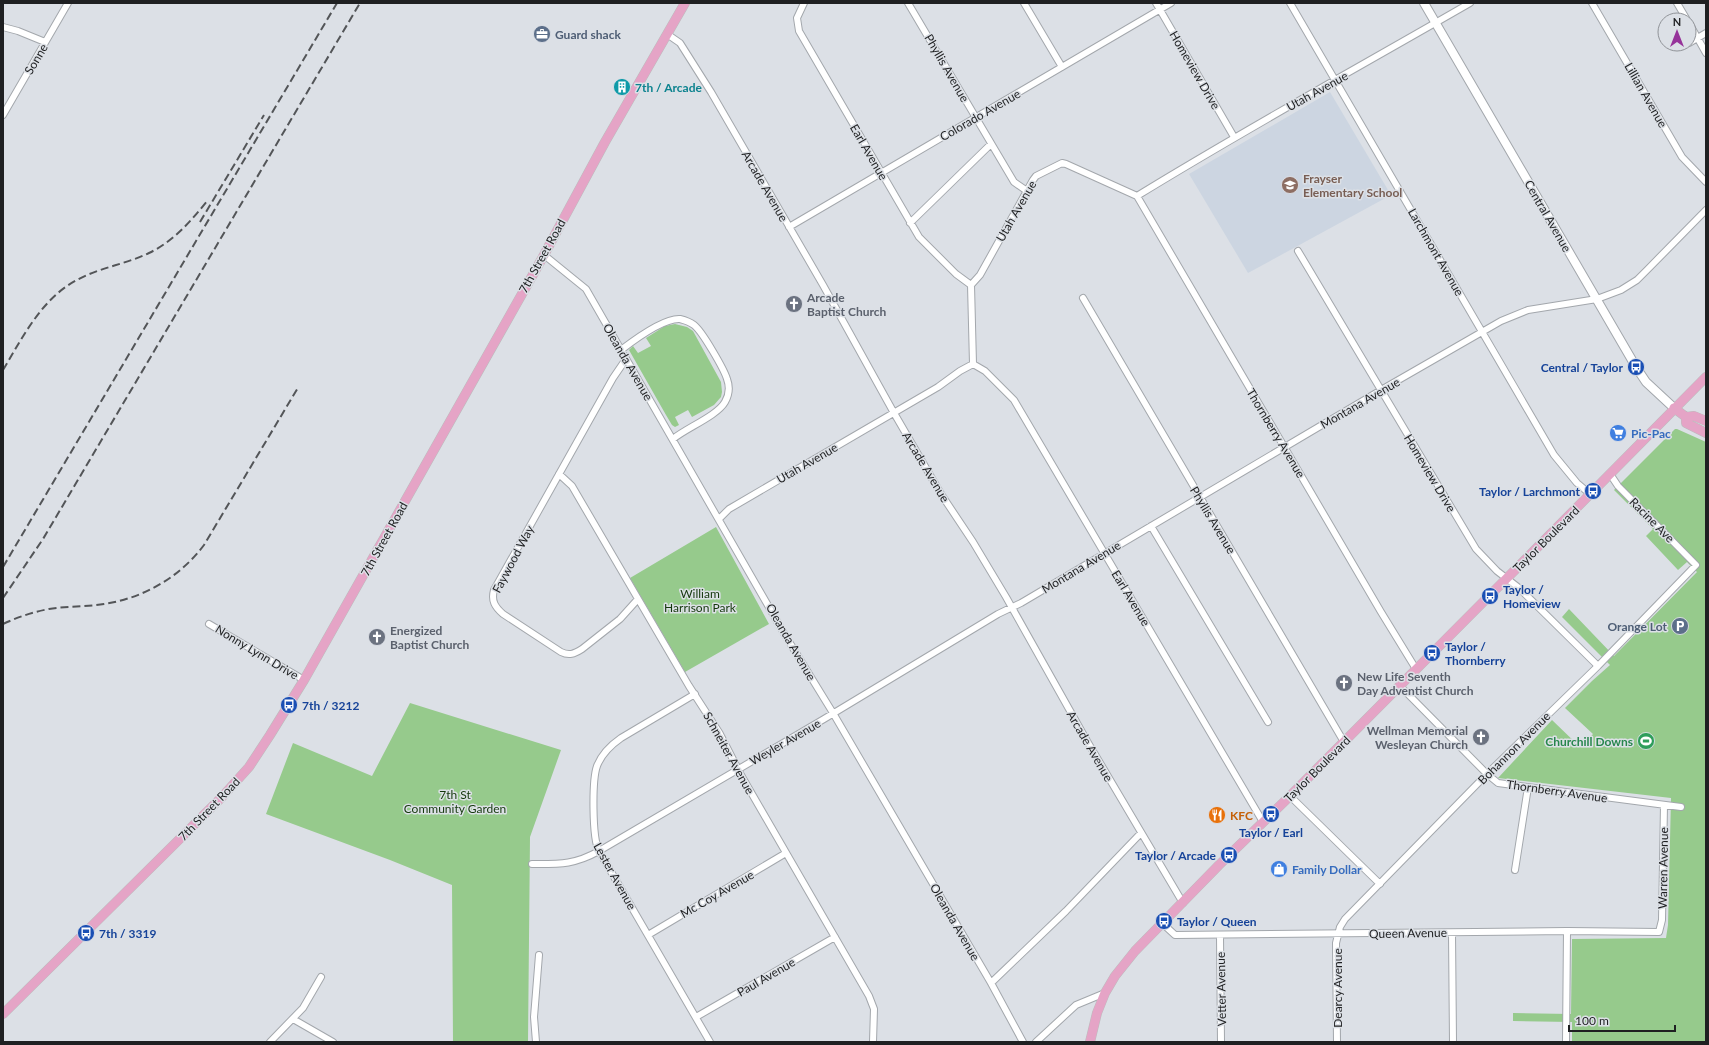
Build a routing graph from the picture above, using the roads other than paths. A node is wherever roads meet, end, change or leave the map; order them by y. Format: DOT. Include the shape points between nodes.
graph roads {
  1 [pos="68,3"];
  2 [pos="685,3"];
  3 [pos="804,3"];
  4 [pos="908,3"];
  5 [pos="1024,3"];
  6 [pos="1156,3"];
  7 [pos="1172,3"];
  8 [pos="1290,3"];
  9 [pos="1424,3"];
  10 [pos="1470,3"];
  11 [pos="1592,3"];
  12 [pos="1678,3"];
  13 [pos="1160,10"];
  14 [pos="1683,12"];
  15 [pos="1435,23"];
  16 [pos="3,26"];
  17 [pos="1706,33"];
  18 [pos="667,34"];
  19 [pos="1698,39"];
  20 [pos="45,42"];
  21 [pos="1706,53"];
  22 [pos="1062,67"];
  23 [pos="1335,81"];
  24 [pos="3,115"];
  25 [pos="975,118"];
  26 [pos="1234,137"];
  27 [pos="991,144"];
  28 [pos="881,172"];
  29 [pos="1706,182"];
  30 [pos="1027,191"];
  31 [pos="1137,196"];
  32 [pos="1706,210"];
  33 [pos="910,223"];
  34 [pos="789,227"];
  35 [pos="1298,250"];
  36 [pos="544,255"];
  37 [pos="971,286"];
  38 [pos="1083,298"];
  39 [pos="1596,299"];
  40 [pos="1482,332"];
  41 [pos="621,350"];
  42 [pos="626,359"];
  43 [pos="973,364"];
  44 [pos="1706,377"];
  45 [pos="1382,390"];
  46 [pos="1674,408"];
  47 [pos="894,413"];
  48 [pos="1686,417"];
  49 [pos="1706,421"];
  50 [pos="1706,433"];
  51 [pos="673,440"];
  52 [pos="1285,447"];
  53 [pos="559,474"];
  54 [pos="1610,474"];
  55 [pos="1590,494"];
  56 [pos="1200,497"];
  57 [pos="719,519"];
  58 [pos="1151,526"];
  59 [pos="1105,553"];
  60 [pos="1696,565"];
  61 [pos="1507,578"];
  62 [pos="638,600"];
  63 [pos="1011,608"];
  64 [pos="210,624"];
  65 [pos="1598,666"];
  66 [pos="1416,670"];
  67 [pos="304,680"];
  68 [pos="1400,686"];
  69 [pos="695,694"];
  70 [pos="834,713"];
  71 [pos="1268,722"];
  72 [pos="1344,742"];
  73 [pos="739,769"];
  74 [pos="1487,774"];
  75 [pos="1528,787"];
  76 [pos="1290,796"];
  77 [pos="1664,805"];
  78 [pos="1681,807"];
  79 [pos="1263,822"];
  80 [pos="1141,833"];
  81 [pos="599,851"];
  82 [pos="786,853"];
  83 [pos="532,864"];
  84 [pos="1515,870"];
  85 [pos="1380,884"];
  86 [pos="1182,903"];
  87 [pos="1162,923"];
  88 [pos="1567,931"];
  89 [pos="1659,932"];
  90 [pos="1452,933"];
  91 [pos="1338,934"];
  92 [pos="648,935"];
  93 [pos="1220,936"];
  94 [pos="835,937"];
  95 [pos="540,955"];
  96 [pos="321,977"];
  97 [pos="991,983"];
  98 [pos="1105,993"];
  99 [pos="3,1014"];
  100 [pos="696,1018"];
  101 [pos="293,1019"];
  102 [pos="270,1042"];
  103 [pos="333,1042"];
  104 [pos="536,1042"];
  105 [pos="710,1042"];
  106 [pos="873,1042"];
  107 [pos="1023,1042"];
  108 [pos="1036,1042"];
  109 [pos="1090,1042"];
  110 [pos="1221,1042"];
  111 [pos="1337,1042"];
  112 [pos="1453,1042"];
  113 [pos="1566,1042"];
  1 -- 20 [label="street, Sonne"];
  2 -- 18 [label="main road, 7th Street Road"];
  3 -- 28 [label="street, Earl Avenue" via="797,18 799,32"];
  4 -- 25 [label="street, Phyllis Avenue"];
  5 -- 22 [label="street"];
  6 -- 13 [label="street, Homeview Drive"];
  7 -- 13 [label="street, Colorado Avenue"];
  8 -- 23 [label="street, Larchmont Avenue"];
  9 -- 15 [label="street, Central Avenue"];
  10 -- 15 [label="street, Utah Avenue"];
  11 -- 29 [label="street, Lillian Avenue" via="1683,158"];
  12 -- 14 [label="street"];
  13 -- 22 [label="street, Colorado Avenue"];
  13 -- 26 [label="street, Homeview Drive"];
  15 -- 23 [label="street, Utah Avenue"];
  15 -- 39 [label="street, Central Avenue"];
  16 -- 20 [label="street"];
  17 -- 19 [label="street"];
  18 -- 34 [label="street, Arcade Avenue" via="680,43 713,95"];
  18 -- 36 [label="main road, 7th Street Road"];
  19 -- 21 [label="street"];
  20 -- 24 [label="street, Sonne"];
  22 -- 25 [label="street, Colorado Avenue"];
  23 -- 26 [label="street, Utah Avenue"];
  23 -- 40 [label="street, Larchmont Avenue"];
  25 -- 27 [label="street, Phyllis Avenue"];
  25 -- 28 [label="street, Colorado Avenue"];
  26 -- 31 [label="street, Utah Avenue"];
  27 -- 30 [label="street, Phyllis Avenue" via="1014,182"];
  27 -- 33 [label="street"];
  28 -- 33 [label="street, Earl Avenue"];
  28 -- 34 [label="street, Colorado Avenue"];
  30 -- 31 [label="street, Utah Avenue" via="1036,176 1062,163"];
  30 -- 37 [label="street, Utah Avenue" via="980,275"];
  31 -- 52 [label="street, Thornberry Avenue"];
  32 -- 39 [label="street, Montana Avenue" via="1637,280 1621,290"];
  33 -- 37 [label="street, Earl Avenue" via="919,237"];
  34 -- 47 [label="street, Arcade Avenue"];
  35 -- 45 [label="street, Homeview Drive"];
  36 -- 41 [label="street, Oleanda Avenue" via="586,290"];
  36 -- 67 [label="main road, 7th Street Road"];
  37 -- 43 [label="street"];
  38 -- 56 [label="street, Phyllis Avenue"];
  39 -- 40 [label="street, Montana Avenue" via="1528,310"];
  39 -- 46 [label="street, Central Avenue" via="1636,367 1650,386"];
  40 -- 45 [label="street, Montana Avenue"];
  40 -- 55 [label="street, Larchmont Avenue" via="1554,455 1577,483"];
  41 -- 42 [label="street, Oleanda Avenue"];
  41 -- 51 [label="street" via="668,321 682,320 698,328 722,368 729,387 723,405 682,431"];
  42 -- 51 [label="street, Oleanda Avenue"];
  42 -- 53 [label="street, Faywood Way"];
  43 -- 47 [label="street, Utah Avenue"];
  43 -- 59 [label="street, Earl Avenue" via="1014,400"];
  44 -- 46 [label="main road, Taylor Boulevard"];
  45 -- 52 [label="street, Montana Avenue"];
  45 -- 61 [label="street, Homeview Drive" via="1476,549"];
  46 -- 48 [label="main road, Central Avenue"];
  46 -- 54 [label="main road, Taylor Boulevard"];
  47 -- 57 [label="street, Utah Avenue" via="729,509"];
  47 -- 63 [label="street, Arcade Avenue"];
  48 -- 49 [label="main road, Central Avenue" via="1694,416"];
  48 -- 50 [label="main road, Central Avenue" via="1686,423"];
  51 -- 57 [label="street, Oleanda Avenue"];
  52 -- 56 [label="street, Montana Avenue"];
  52 -- 66 [label="street, Thornberry Avenue"];
  53 -- 62 [label="street, Schneiter Avenue" via="572,486"];
  53 -- 62 [label="street, Faywood Way" via="494,590 494,605 513,621 560,652 568,654 582,649 620,619"];
  54 -- 55 [label="main road, Taylor Boulevard"];
  54 -- 60 [label="street, Racine Ave" via="1618,486"];
  55 -- 61 [label="main road, Taylor Boulevard"];
  56 -- 58 [label="street, Montana Avenue"];
  56 -- 72 [label="street, Phyllis Avenue"];
  57 -- 70 [label="street, Oleanda Avenue"];
  58 -- 59 [label="street, Montana Avenue"];
  58 -- 71 [label="street"];
  59 -- 63 [label="street, Montana Avenue"];
  59 -- 79 [label="street, Earl Avenue"];
  60 -- 65 [label="street, Bohannon Avenue"];
  61 -- 65 [label="street, Homeview Drive"];
  61 -- 66 [label="main road, Taylor Boulevard"];
  62 -- 69 [label="street, Schneiter Avenue"];
  63 -- 70 [label="street, Weyler Avenue"];
  63 -- 80 [label="street, Arcade Avenue"];
  64 -- 67 [label="street, Nonny Lynn Drive"];
  65 -- 74 [label="street, Bohannon Avenue"];
  66 -- 68 [label="main road, Taylor Boulevard"];
  67 -- 99 [label="main road, 7th Street Road" via="270,736 231,788"];
  68 -- 72 [label="main road, Taylor Boulevard"];
  68 -- 74 [label="street, Thornberry Avenue"];
  69 -- 73 [label="street, Schneiter Avenue"];
  69 -- 81 [label="street, Lester Avenue" via="621,738 603,755 597,766 595,778 594,838"];
  70 -- 73 [label="street, Weyler Avenue"];
  70 -- 97 [label="street, Oleanda Avenue"];
  72 -- 76 [label="main road, Taylor Boulevard"];
  73 -- 81 [label="street, Weyler Avenue"];
  73 -- 82 [label="street, Schneiter Avenue"];
  74 -- 75 [label="street, Thornberry Avenue" via="1498,783"];
  74 -- 85 [label="street, Bohannon Avenue"];
  75 -- 77 [label="street, Thornberry Avenue"];
  75 -- 84 [label="street"];
  76 -- 79 [label="main road, Taylor Boulevard"];
  76 -- 85 [label="street"];
  77 -- 78 [label="street, Thornberry Avenue"];
  77 -- 89 [label="street, Warren Avenue" via="1662,920"];
  79 -- 86 [label="main road, Taylor Boulevard"];
  80 -- 86 [label="street, Arcade Avenue"];
  80 -- 97 [label="street" via="1066,911"];
  81 -- 83 [label="street, Weyler Avenue" via="568,864"];
  81 -- 92 [label="street, Lester Avenue"];
  82 -- 92 [label="street, Mc Coy Avenue"];
  82 -- 94 [label="street, Schneiter Avenue"];
  85 -- 91 [label="street, Bohannon Avenue" via="1345,918"];
  86 -- 87 [label="main road, Taylor Boulevard"];
  87 -- 93 [label="street, Queen Avenue" via="1175,935"];
  87 -- 98 [label="main road, Taylor Boulevard" via="1124,964"];
  88 -- 89 [label="street, Queen Avenue"];
  88 -- 90 [label="street, Queen Avenue"];
  88 -- 113 [label="street"];
  90 -- 91 [label="street, Queen Avenue"];
  90 -- 112 [label="street"];
  91 -- 93 [label="street, Queen Avenue"];
  91 -- 111 [label="street, Dearcy Avenue"];
  92 -- 100 [label="street, Lester Avenue"];
  93 -- 110 [label="street, Vetter Avenue"];
  94 -- 100 [label="street, Paul Avenue"];
  94 -- 106 [label="street, Schneiter Avenue" via="873,1004"];
  95 -- 104 [label="street" via="534,1017"];
  96 -- 101 [label="street" via="303,1008"];
  97 -- 107 [label="street, Oleanda Avenue"];
  98 -- 108 [label="street" via="1076,1005"];
  98 -- 109 [label="main road, Taylor Boulevard"];
  100 -- 105 [label="street, Lester Avenue"];
  101 -- 102 [label="street"];
  101 -- 103 [label="street"];
}
